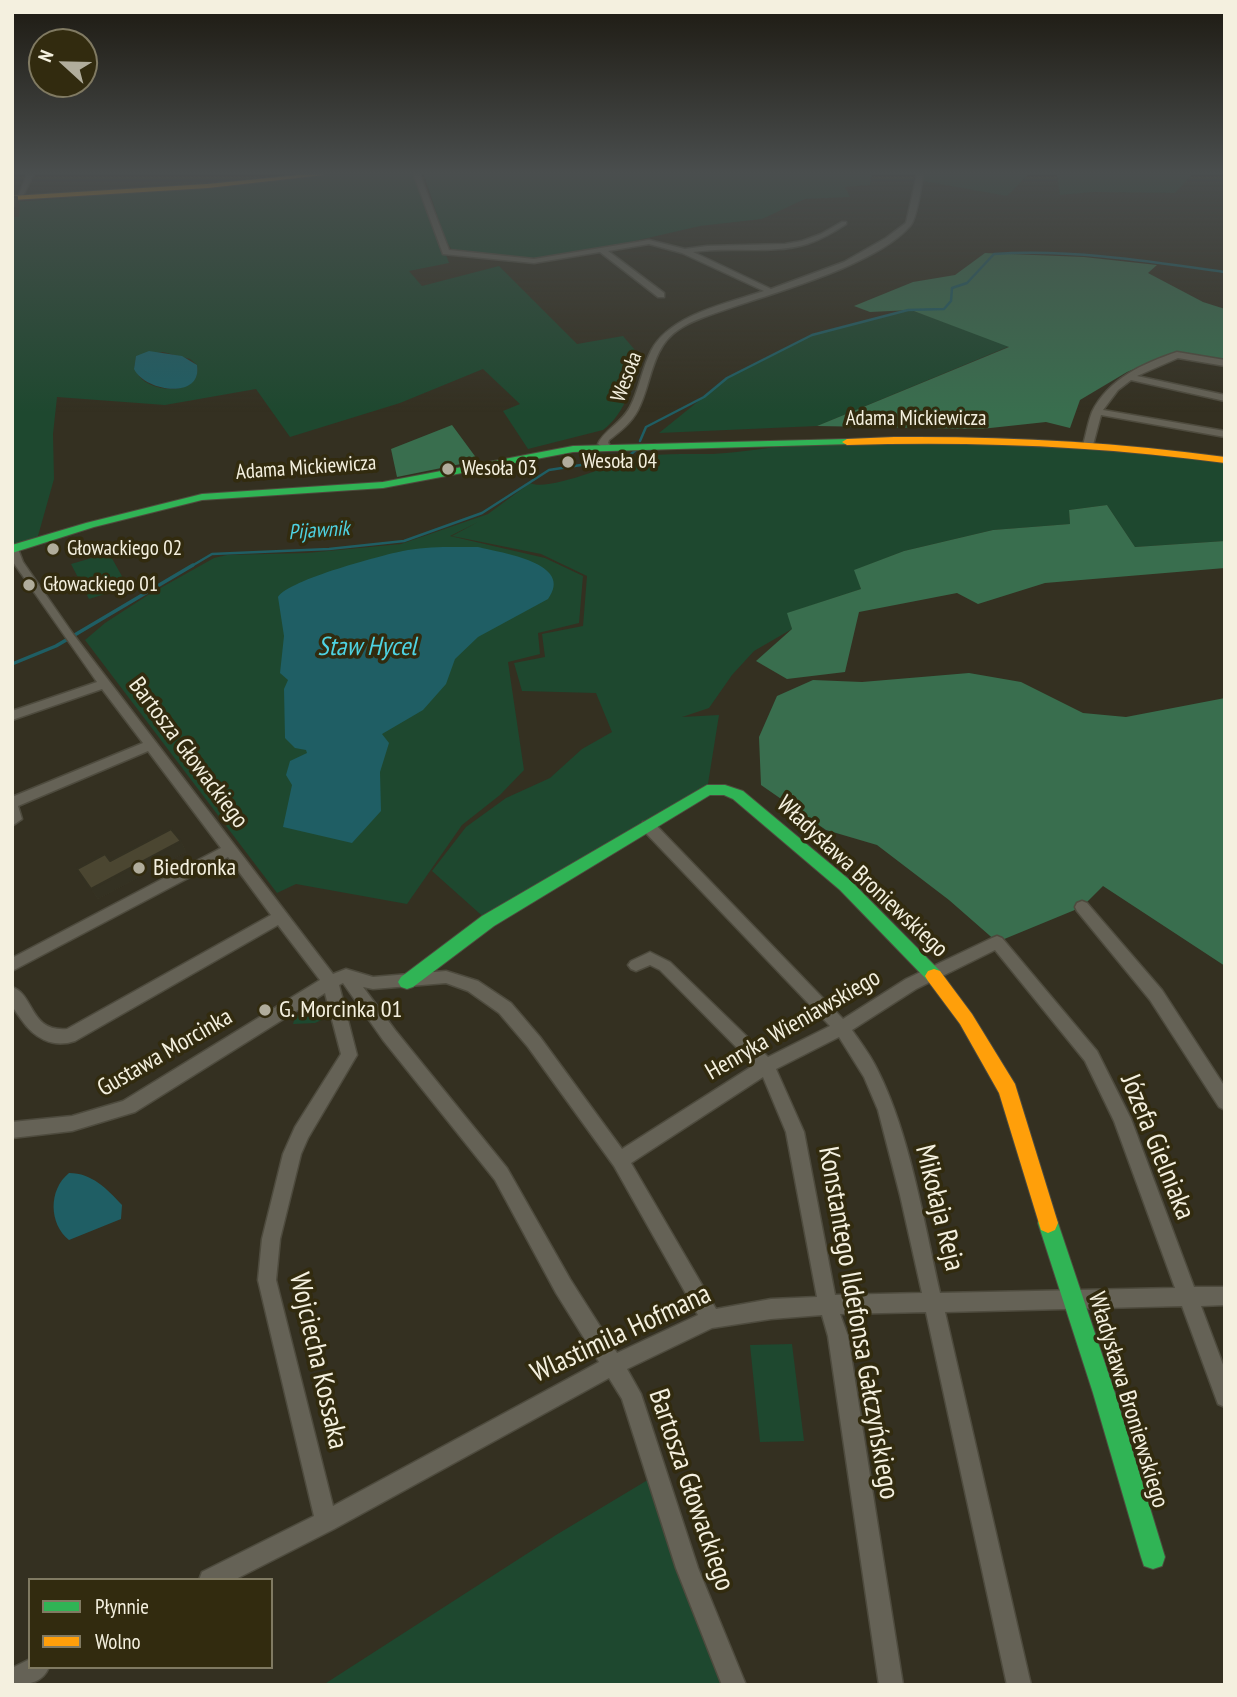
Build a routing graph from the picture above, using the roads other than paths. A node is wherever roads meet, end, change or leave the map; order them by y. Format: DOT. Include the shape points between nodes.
graph roads {
  1 [pos="467,254"];
  2 [pos="576,254"];
  3 [pos="607,254"];
  4 [pos="692,254"];
  5 [pos="863,254"];
  6 [pos="770,291"];
  7 [pos="661,295"];
  8 [pos="1225,363"];
  9 [pos="1128,377"];
  10 [pos="1225,398"];
  11 [pos="1097,411"];
  12 [pos="1225,434"];
  13 [pos="1088,445"];
  14 [pos="607,447"];
  15 [pos="1225,460"];
  16 [pos="13,552"];
  17 [pos="105,684"];
  18 [pos="12,716"];
  19 [pos="151,746"];
  20 [pos="12,805"];
  21 [pos="12,821"];
  22 [pos="648,826"];
  23 [pos="230,850"];
  24 [pos="1082,907"];
  25 [pos="281,917"];
  26 [pos="997,942"];
  27 [pos="12,965"];
  28 [pos="636,965"];
  29 [pos="932,973"];
  30 [pos="338,979"];
  31 [pos="407,982"];
  32 [pos="12,993"];
  33 [pos="842,1028"];
  34 [pos="766,1066"];
  35 [pos="1225,1102"];
  36 [pos="12,1129"];
  37 [pos="620,1160"];
  38 [pos="1225,1296"];
  39 [pos="1186,1297"];
  40 [pos="1072,1300"];
  41 [pos="933,1303"];
  42 [pos="828,1306"];
  43 [pos="711,1319"];
  44 [pos="613,1365"];
  45 [pos="1225,1396"];
  46 [pos="326,1521"];
  47 [pos="1153,1557"];
  48 [pos="214,1578"];
  49 [pos="34,1669"];
  50 [pos="12,1681"];
  51 [pos="734,1685"];
  52 [pos="891,1685"];
  53 [pos="1019,1685"];
  1 -- 2 [label="street" via="534,261"];
  3 -- 7 [label="street"];
  4 -- 6 [label="street"];
  5 -- 6 [label="street, Wesoła" via="843,266"];
  6 -- 14 [label="street, Wesoła" via="671,330 658,344 641,400 629,419 604,439"];
  8 -- 9 [label="street" via="1177,355"];
  9 -- 10 [label="street"];
  9 -- 11 [label="street"];
  11 -- 12 [label="street"];
  11 -- 13 [label="street"];
  13 -- 14 [label="street, Adama Mickiewicza" via="934,438"];
  13 -- 15 [label="street, Adama Mickiewicza"];
  14 -- 16 [label="street, Adama Mickiewicza" via="573,449 383,485 202,498 81,528"];
  16 -- 17 [label="street, Bartosza Głowackiego"];
  17 -- 18 [label="street"];
  17 -- 19 [label="street, Bartosza Głowackiego"];
  19 -- 20 [label="street"];
  19 -- 23 [label="street, Bartosza Głowackiego"];
  20 -- 21 [label="street"];
  22 -- 29 [label="street, Władysława Broniewskiego" via="707,790 738,796 846,886"];
  22 -- 31 [label="street, Władysława Broniewskiego" via="488,921"];
  22 -- 33 [label="street, Mikołaja Reja"];
  23 -- 25 [label="street, Bartosza Głowackiego"];
  23 -- 27 [label="street"];
  24 -- 35 [label="street" via="1156,995"];
  25 -- 30 [label="street, Bartosza Głowackiego"];
  25 -- 32 [label="street" via="69,1036 53,1039 42,1034"];
  26 -- 29 [label="street, Henryka Wieniawskiego"];
  26 -- 39 [label="street, Józefa Gielniaka" via="1091,1056 1122,1119"];
  28 -- 34 [label="street, Konstantego Ildefonsa Gałczyńskiego" via="650,958 666,966"];
  29 -- 33 [label="street, Henryka Wieniawskiego"];
  29 -- 40 [label="street, Władysława Broniewskiego" via="967,1019 1009,1090"];
  30 -- 31 [label="street"];
  30 -- 36 [label="street, Gustawa Morcinka" via="129,1107 99,1119"];
  30 -- 44 [label="street, Bartosza Głowackiego" via="501,1174"];
  30 -- 46 [label="street, Wojciecha Kossaka" via="349,1055 292,1154 271,1239 267,1280"];
  31 -- 37 [label="street" via="446,977 473,986 505,1008"];
  33 -- 34 [label="street, Henryka Wieniawskiego"];
  33 -- 41 [label="street, Mikołaja Reja" via="870,1073 886,1111"];
  34 -- 37 [label="street, Henryka Wieniawskiego"];
  34 -- 42 [label="street, Konstantego Ildefonsa Gałczyńskiego" via="795,1132"];
  37 -- 43 [label="street"];
  38 -- 39 [label="street, Wlastimila Hofmana"];
  39 -- 40 [label="street, Wlastimila Hofmana"];
  39 -- 45 [label="street, Józefa Gielniaka"];
  40 -- 41 [label="street, Wlastimila Hofmana"];
  40 -- 47 [label="street, Władysława Broniewskiego"];
  41 -- 42 [label="street, Wlastimila Hofmana"];
  41 -- 53 [label="street, Mikołaja Reja"];
  42 -- 43 [label="street, Wlastimila Hofmana" via="771,1308"];
  42 -- 52 [label="street, Konstantego Ildefonsa Gałczyńskiego" via="838,1336"];
  43 -- 44 [label="street, Wlastimila Hofmana"];
  44 -- 46 [label="street, Wlastimila Hofmana"];
  44 -- 51 [label="street, Bartosza Głowackiego" via="639,1415 687,1568"];
  46 -- 48 [label="street, Wlastimila Hofmana"];
  49 -- 50 [label="street"];
}
